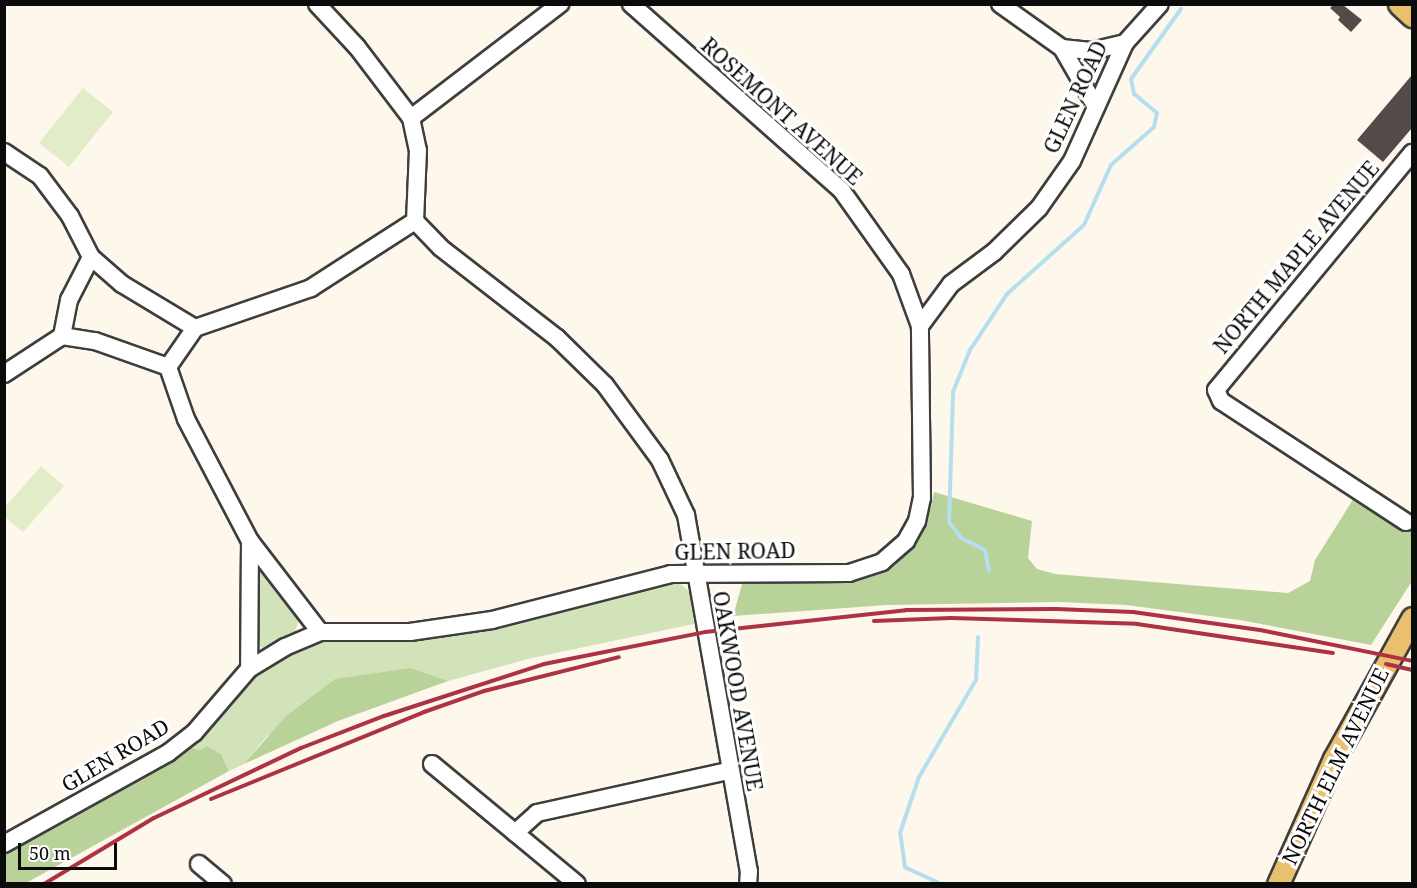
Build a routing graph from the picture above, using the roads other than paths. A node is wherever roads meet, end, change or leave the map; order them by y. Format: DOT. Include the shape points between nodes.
graph roads {
  1 [pos="317,4"];
  2 [pos="560,4"];
  3 [pos="631,4"];
  4 [pos="1000,4"];
  5 [pos="1160,4"];
  6 [pos="1399,4"];
  7 [pos="1413,16"];
  8 [pos="1125,43"];
  9 [pos="1062,48"];
  10 [pos="1096,107"];
  11 [pos="411,118"];
  12 [pos="4,152"];
  13 [pos="1413,153"];
  14 [pos="416,221"];
  15 [pos="91,258"];
  16 [pos="920,326"];
  17 [pos="195,328"];
  18 [pos="62,336"];
  19 [pos="168,367"];
  20 [pos="4,374"];
  21 [pos="1406,522"];
  22 [pos="250,541"];
  23 [pos="695,572"];
  24 [pos="1413,618"];
  25 [pos="320,632"];
  26 [pos="249,669"];
  27 [pos="432,764"];
  28 [pos="728,771"];
  29 [pos="515,833"];
  30 [pos="4,844"];
  31 [pos="199,864"];
  32 [pos="223,884"];
  33 [pos="578,884"];
  34 [pos="748,884"];
  35 [pos="1278,884"];
  1 -- 11 [label="street" via="357,47"];
  2 -- 11 [label="street"];
  3 -- 16 [label="street, ROSEMONT AVENUE" via="842,191 901,274"];
  4 -- 9 [label="street"];
  5 -- 8 [label="street, GLEN ROAD"];
  6 -- 7 [label="main road"];
  8 -- 9 [label="street" via="1091,51"];
  8 -- 10 [label="street, GLEN ROAD"];
  9 -- 10 [label="street"];
  10 -- 16 [label="street, GLEN ROAD" via="1072,161 1039,207 994,252 951,284"];
  11 -- 14 [label="street" via="418,150"];
  12 -- 15 [label="street" via="40,176 70,216"];
  13 -- 21 [label="street, NORTH MAPLE AVENUE" via="1216,390 1221,401"];
  14 -- 17 [label="street" via="311,288"];
  14 -- 23 [label="street, OAKWOOD AVENUE" via="441,248 557,338 605,385 660,460 686,515"];
  15 -- 17 [label="street" via="122,284"];
  15 -- 18 [label="street" via="69,300"];
  16 -- 23 [label="street, GLEN ROAD" via="922,498 906,541 882,562 849,573"];
  17 -- 19 [label="street"];
  18 -- 19 [label="street" via="95,340"];
  18 -- 20 [label="street"];
  19 -- 22 [label="street" via="186,419"];
  22 -- 25 [label="street"];
  22 -- 26 [label="street"];
  23 -- 25 [label="street, GLEN ROAD" via="671,574 492,620 410,632"];
  23 -- 28 [label="street, OAKWOOD AVENUE"];
  24 -- 35 [label="main road, NORTH ELM AVENUE" via="1349,730"];
  25 -- 26 [label="street, GLEN ROAD"];
  26 -- 30 [label="street, GLEN ROAD" via="194,733 168,753"];
  27 -- 29 [label="street"];
  28 -- 29 [label="street" via="537,813"];
  28 -- 34 [label="street, OAKWOOD AVENUE" via="749,871"];
  29 -- 33 [label="street"];
  31 -- 32 [label="street"];
}
